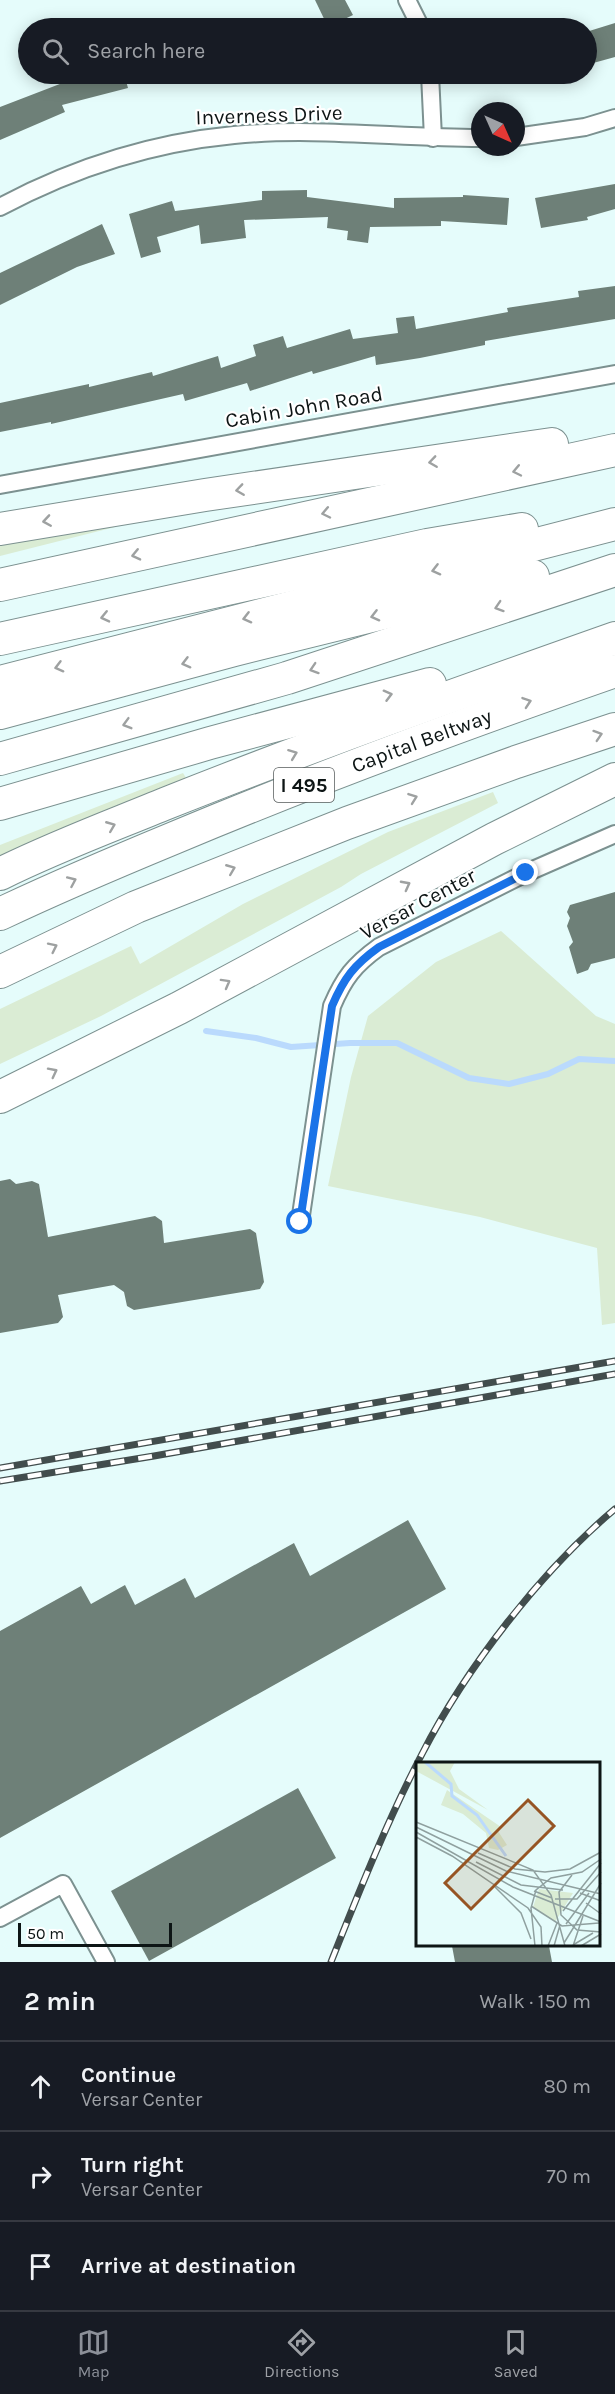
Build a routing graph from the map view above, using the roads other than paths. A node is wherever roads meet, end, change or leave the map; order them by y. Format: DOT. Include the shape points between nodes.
graph roads {
  1 [pos="407,0"];
  2 [pos="416,18"];
  3 [pos="430,84"];
  4 [pos="615,118"];
  5 [pos="525,136"];
  6 [pos="433,138"];
  7 [pos="471,138"];
  8 [pos="0,207"];
  9 [pos="615,374"];
  10 [pos="615,435"];
  11 [pos="615,450"];
  12 [pos="0,485"];
  13 [pos="615,514"];
  14 [pos="615,524"];
  15 [pos="0,528"];
  16 [pos="615,555"];
  17 [pos="615,570"];
  18 [pos="0,585"];
  19 [pos="615,637"];
  20 [pos="0,639"];
  21 [pos="615,671"];
  22 [pos="0,682"];
  23 [pos="0,713"];
  24 [pos="615,729"];
  25 [pos="210,743"];
  26 [pos="0,759"];
  27 [pos="615,779"];
  28 [pos="0,804"];
  29 [pos="0,826"];
  30 [pos="615,834"];
  31 [pos="0,874"];
  32 [pos="0,914"];
  33 [pos="0,972"];
  34 [pos="0,1097"];
  35 [pos="300,1222"];
  36 [pos="0,1918"];
  37 [pos="106,1962"];
  1 -- 2 [label="street"];
  3 -- 6 [label="street"];
  4 -- 5 [label="street" via="585,127"];
  6 -- 7 [label="street, Inverness Drive"];
  6 -- 8 [label="street, Inverness Drive" via="292,133 181,142 82,168"];
  9 -- 12 [label="street, Cabin John Road"];
  10 -- 15 [label="highway, one-way"];
  11 -- 18 [label="highway, one-way"];
  13 -- 20 [label="highway, one-way" via="427,544"];
  14 -- 22 [label="highway, one-way"];
  16 -- 23 [label="highway, one-way"];
  17 -- 26 [label="highway, one-way" via="287,678"];
  25 -- 19 [label="highway, one-way"];
  31 -- 19 [label="highway, one-way" via="225,780"];
  32 -- 21 [label="highway, Capital Beltway / I 495, one-way" via="273,796"];
  33 -- 24 [label="highway, one-way" via="136,907 336,827"];
  25 -- 28 [label="highway"];
  25 -- 29 [label="highway"];
  34 -- 27 [label="highway, one-way" via="179,1008 494,839"];
  30 -- 35 [label="street, Versar Center" via="526,873 379,947 358,962 341,984 332,1006"];
  36 -- 37 [label="street" via="63,1884"];
}
